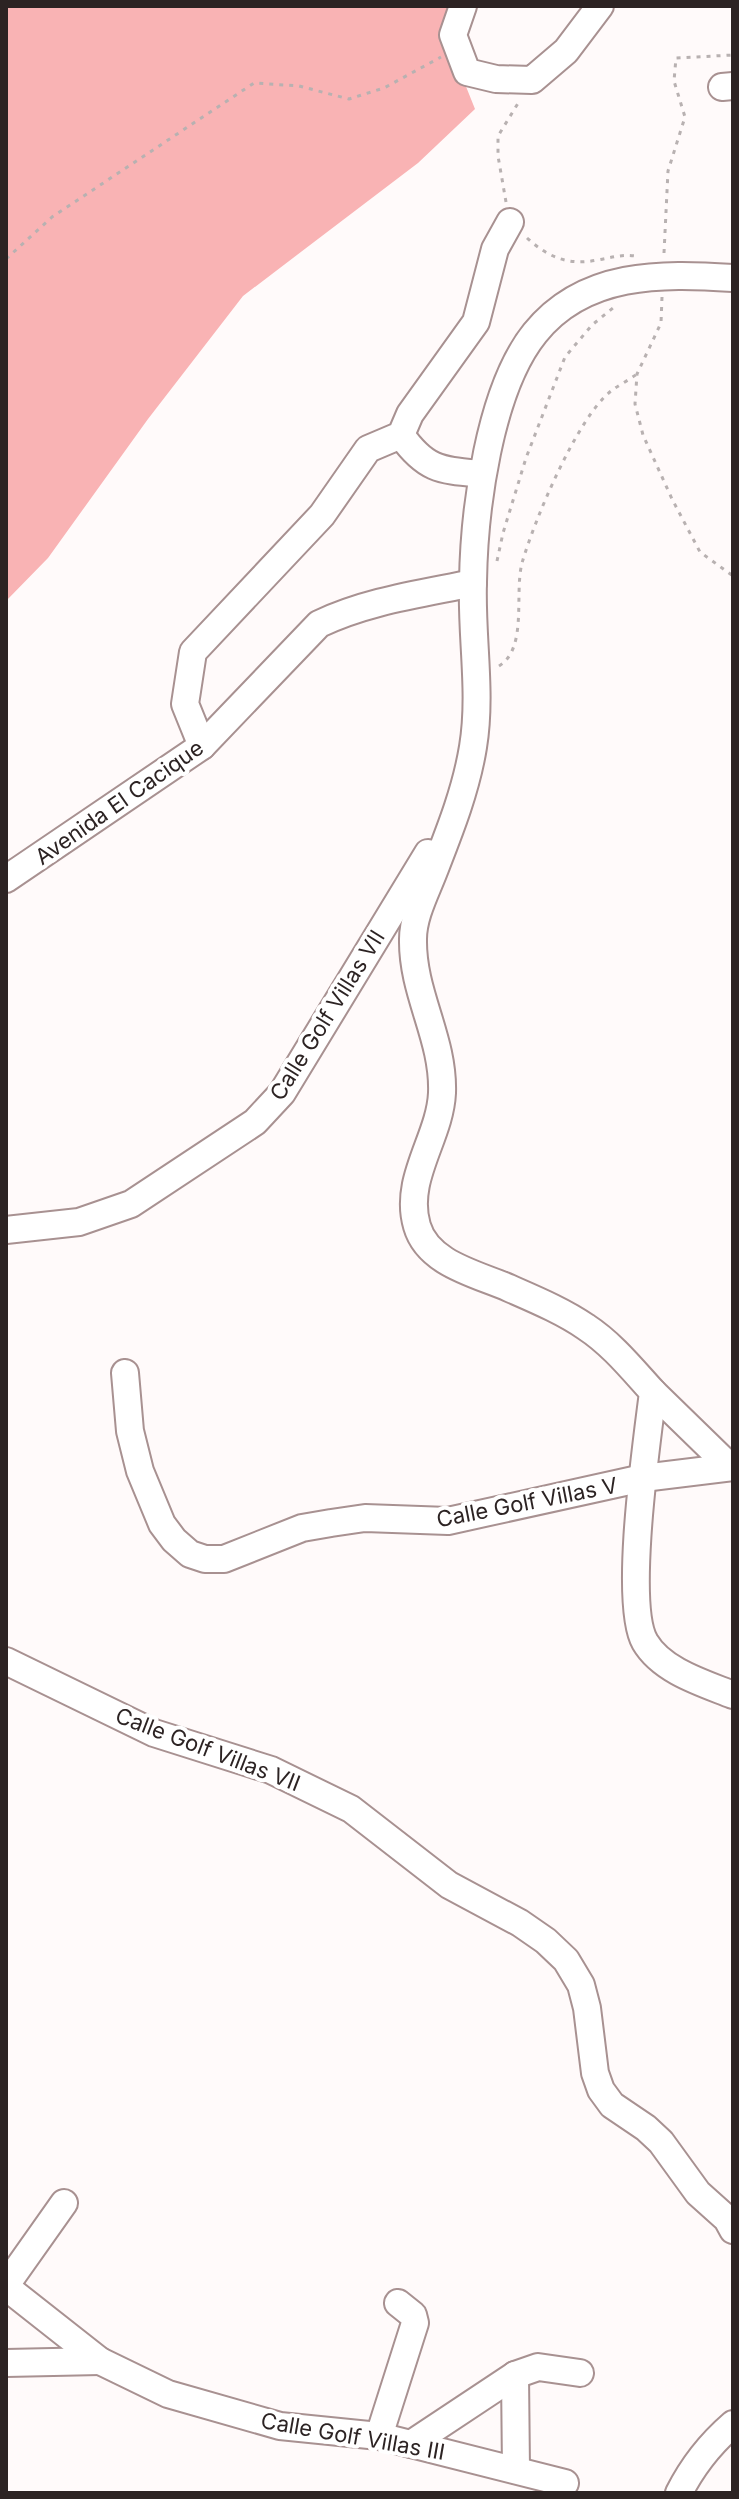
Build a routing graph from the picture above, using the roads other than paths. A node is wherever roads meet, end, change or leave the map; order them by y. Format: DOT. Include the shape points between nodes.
graph roads {
  1 [pos="463,6"];
  2 [pos="600,6"];
  3 [pos="510,222"];
  4 [pos="733,278"];
  5 [pos="401,435"];
  6 [pos="482,474"];
  7 [pos="473,583"];
  8 [pos="202,746"];
  9 [pos="464,791"];
  10 [pos="6,879"];
  11 [pos="6,1230"];
  12 [pos="125,1373"];
  13 [pos="653,1392"];
  14 [pos="731,1466"];
  15 [pos="643,1478"];
  16 [pos="6,1661"];
  17 [pos="733,1695"];
  18 [pos="64,2203"];
  19 [pos="733,2230"];
  20 [pos="6,2286"];
  21 [pos="398,2303"];
  22 [pos="100,2361"];
  23 [pos="6,2363"];
  24 [pos="580,2373"];
  25 [pos="515,2375"];
  26 [pos="733,2424"];
  27 [pos="379,2436"];
  28 [pos="411,2444"];
  29 [pos="516,2470"];
  30 [pos="565,2483"];
  31 [pos="679,2493"];
  1 -- 2 [label="street" via="453,35 467,72 532,80 566,51"];
  3 -- 5 [label="street" via="495,249 476,322 410,414"];
  4 -- 6 [label="street" via="657,286 607,283 572,299 532,336 501,400"];
  5 -- 6 [label="street" via="417,458 447,471"];
  5 -- 8 [label="street" via="368,449 322,515 193,652 185,704"];
  6 -- 7 [label="street"];
  7 -- 8 [label="street, Avenida El Cacique" via="374,603 319,624"];
  7 -- 9 [label="street" via="477,674"];
  8 -- 10 [label="street, Avenida El Cacique"];
  9 -- 11 [label="street, Calle Golf Villas VII" via="282,1093 255,1122 131,1204 79,1222"];
  9 -- 13 [label="street" via="412,933 416,981 434,1029 442,1091 416,1187 417,1229 441,1258 583,1325 615,1350"];
  12 -- 15 [label="street, Calle Golf Villas V" via="130,1431 162,1524 190,1554 205,1559 224,1559 302,1528 365,1518 448,1521"];
  13 -- 14 [label="street"];
  13 -- 15 [label="street"];
  14 -- 15 [label="street, Calle Golf Villas V"];
  15 -- 17 [label="street" via="636,1595 645,1641 677,1670"];
  16 -- 19 [label="street, Calle Golf Villas VII" via="154,1733 271,1770 351,1809 449,1885 546,1941 581,1985 601,2090 612,2105 661,2142"];
  18 -- 20 [label="street"];
  20 -- 22 [label="street, Calle Golf Villas III"];
  21 -- 27 [label="street" via="413,2315 414,2332"];
  22 -- 23 [label="street, Calle Golf Villas III"];
  22 -- 27 [label="street, Calle Golf Villas III" via="168,2394 280,2426"];
  24 -- 25 [label="street" via="538,2367"];
  25 -- 28 [label="street"];
  25 -- 29 [label="street"];
  26 -- 31 [label="street" via="710,2446"];
  27 -- 28 [label="street, Calle Golf Villas III"];
  28 -- 29 [label="street, Calle Golf Villas III"];
  29 -- 30 [label="street, Calle Golf Villas III"];
}
